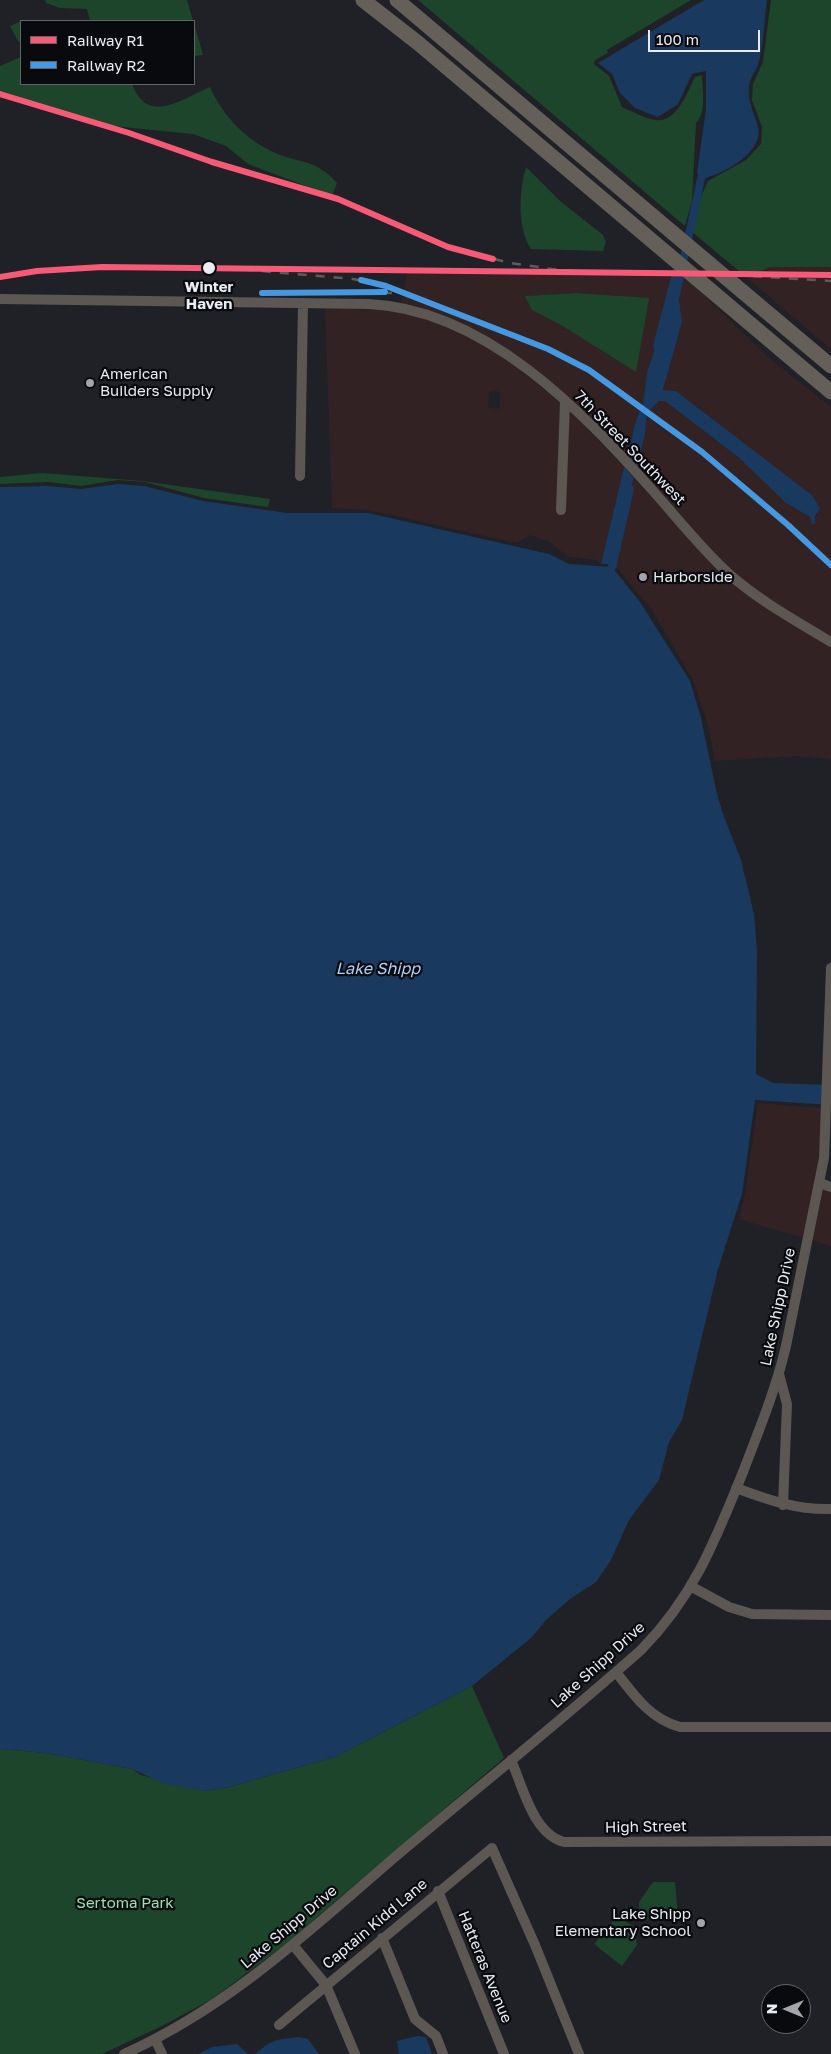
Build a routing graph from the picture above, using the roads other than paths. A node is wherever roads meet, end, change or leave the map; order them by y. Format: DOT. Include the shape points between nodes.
graph roads {
  1 [pos="363,0"];
  2 [pos="397,0"];
  3 [pos="0,299"];
  4 [pos="303,303"];
  5 [pos="831,366"];
  6 [pos="831,392"];
  7 [pos="566,402"];
  8 [pos="300,476"];
  9 [pos="561,510"];
  10 [pos="831,642"];
  11 [pos="831,968"];
  12 [pos="829,1062"];
  13 [pos="820,1183"];
  14 [pos="831,1187"];
  15 [pos="780,1374"];
  16 [pos="736,1488"];
  17 [pos="783,1505"];
  18 [pos="831,1509"];
  19 [pos="692,1587"];
  20 [pos="831,1615"];
  21 [pos="616,1672"];
  22 [pos="831,1727"];
  23 [pos="511,1760"];
  24 [pos="831,1841"];
  25 [pos="438,1891"];
  26 [pos="382,1938"];
  27 [pos="293,1945"];
  28 [pos="326,1985"];
  29 [pos="279,2025"];
  30 [pos="155,2039"];
  31 [pos="124,2054"];
  32 [pos="162,2054"];
  33 [pos="355,2054"];
  34 [pos="443,2054"];
  35 [pos="504,2054"];
  36 [pos="579,2054"];
  1 -- 6 [label="highway"];
  2 -- 5 [label="highway, bridge"];
  3 -- 4 [label="street, 7th Street Southwest"];
  4 -- 7 [label="street, 7th Street Southwest" via="386,305 414,309 439,318 487,342"];
  4 -- 8 [label="street"];
  7 -- 9 [label="street"];
  7 -- 10 [label="street, 7th Street Southwest" via="615,449 737,580"];
  11 -- 12 [label="street, Lake Shipp Drive"];
  12 -- 13 [label="street, Lake Shipp Drive"];
  13 -- 14 [label="street"];
  13 -- 15 [label="street, Lake Shipp Drive"];
  15 -- 16 [label="street, Lake Shipp Drive"];
  15 -- 17 [label="street" via="787,1404"];
  16 -- 17 [label="street"];
  16 -- 19 [label="street, Lake Shipp Drive"];
  17 -- 18 [label="street"];
  19 -- 20 [label="street" via="740,1612"];
  19 -- 21 [label="street, Lake Shipp Drive" via="665,1625"];
  21 -- 22 [label="street" via="651,1713 675,1725"];
  21 -- 23 [label="street, Lake Shipp Drive"];
  23 -- 24 [label="street, High Street" via="539,1826 553,1838 564,1842"];
  23 -- 27 [label="street, Lake Shipp Drive"];
  25 -- 26 [label="street, Captain Kidd Lane"];
  25 -- 35 [label="street, Hatteras Avenue"];
  25 -- 36 [label="street, Captain Kidd Lane" via="492,1848"];
  26 -- 28 [label="street, Captain Kidd Lane"];
  26 -- 34 [label="street" via="415,2018 436,2036"];
  27 -- 28 [label="street"];
  27 -- 30 [label="street, Lake Shipp Drive" via="230,1994"];
  28 -- 29 [label="street, Captain Kidd Lane"];
  28 -- 33 [label="street"];
  30 -- 31 [label="street, Lake Shipp Drive"];
  30 -- 32 [label="street"];
}
